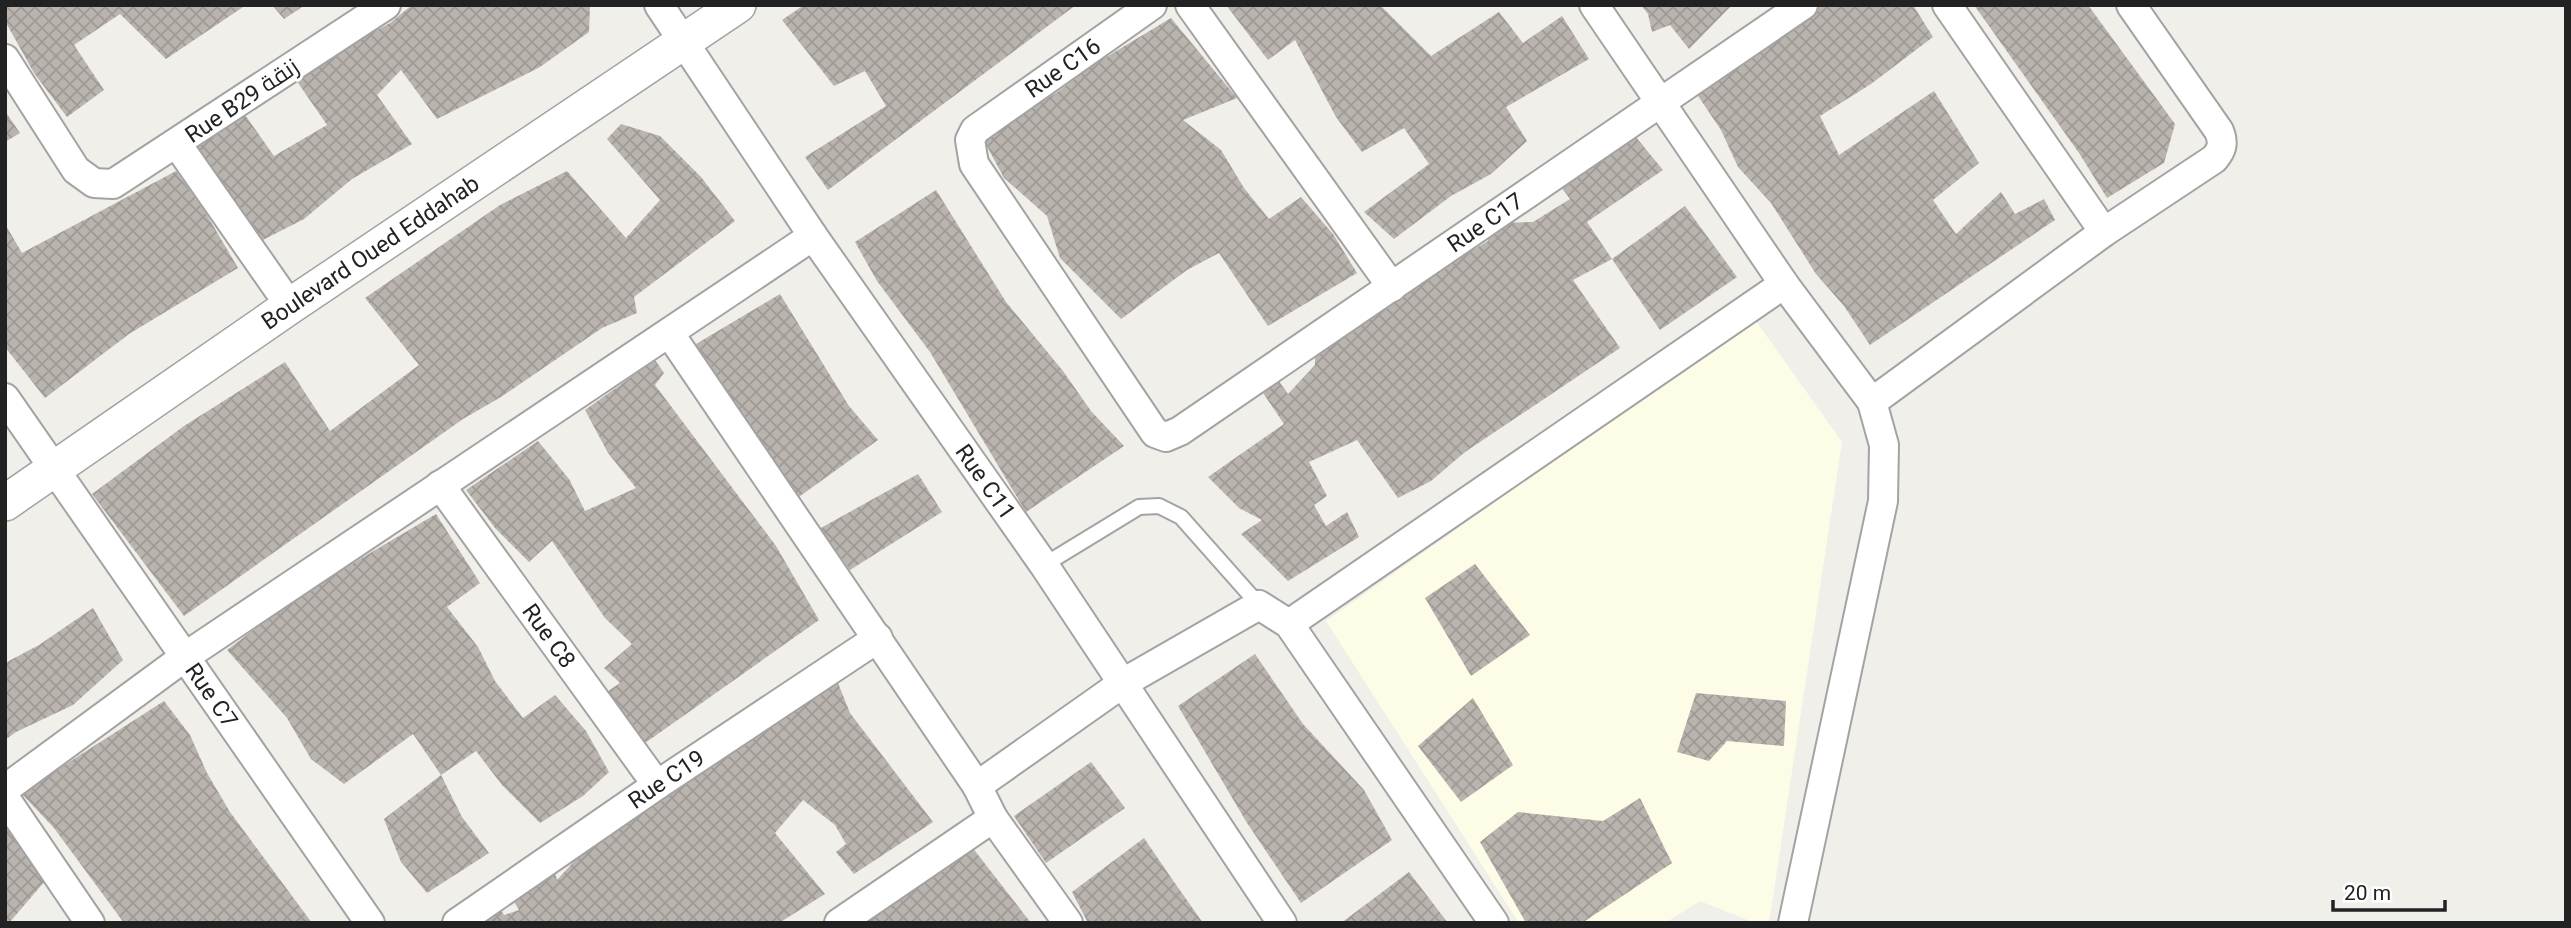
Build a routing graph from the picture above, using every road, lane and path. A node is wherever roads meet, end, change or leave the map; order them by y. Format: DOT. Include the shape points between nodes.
graph roads {
  1 [pos="386,5"];
  2 [pos="659,5"];
  3 [pos="738,5"];
  4 [pos="1152,5"];
  5 [pos="1190,5"];
  6 [pos="1594,5"];
  7 [pos="1803,5"];
  8 [pos="1947,5"];
  9 [pos="2131,5"];
  10 [pos="684,42"];
  11 [pos="5,59"];
  12 [pos="1660,103"];
  13 [pos="177,144"];
  14 [pos="2104,232"];
  15 [pos="813,236"];
  16 [pos="1784,284"];
  17 [pos="1392,287"];
  18 [pos="290,306"];
  19 [pos="670,334"];
  20 [pos="5,398"];
  21 [pos="1872,402"];
  22 [pos="1166,437"];
  23 [pos="53,470"];
  24 [pos="440,485"];
  25 [pos="5,503"];
  26 [pos="1044,565"];
  27 [pos="1259,605"];
  28 [pos="1289,624"];
  29 [pos="878,638"];
  30 [pos="186,656"];
  31 [pos="1123,683"];
  32 [pos="657,785"];
  33 [pos="977,786"];
  34 [pos="5,789"];
  35 [pos="5,798"];
  36 [pos="993,818"];
  37 [pos="90,923"];
  38 [pos="370,923"];
  39 [pos="457,923"];
  40 [pos="839,923"];
  41 [pos="1068,923"];
  42 [pos="1282,923"];
  43 [pos="1494,923"];
  44 [pos="1793,923"];
  1 -- 13 [label="street, Rue B29 زنقة"];
  2 -- 10 [label="street, Rue C11"];
  3 -- 10 [label="street, Boulevard Oued Eddahab"];
  4 -- 22 [label="street, Rue C16" via="975,130 970,140 974,164 1155,433"];
  5 -- 17 [label="street"];
  6 -- 12 [label="street"];
  7 -- 12 [label="street, Rue C17"];
  8 -- 14 [label="street"];
  9 -- 14 [label="street" via="2219,131 2222,145 2214,159"];
  10 -- 15 [label="street, Rue C11"];
  10 -- 18 [label="street, Boulevard Oued Eddahab"];
  11 -- 13 [label="street, Rue B29 زنقة" via="76,170 94,183 113,184"];
  12 -- 16 [label="street"];
  12 -- 17 [label="street, Rue C17"];
  13 -- 18 [label="street"];
  14 -- 21 [label="street"];
  15 -- 19 [label="street"];
  15 -- 26 [label="street, Rue C11"];
  16 -- 21 [label="street"];
  16 -- 28 [label="street"];
  17 -- 22 [label="street, Rue C17"];
  18 -- 23 [label="street, Boulevard Oued Eddahab"];
  19 -- 24 [label="street"];
  19 -- 29 [label="street"];
  20 -- 23 [label="street, Rue C7"];
  21 -- 44 [label="street" via="1884,445 1884,501"];
  23 -- 25 [label="street, Boulevard Oued Eddahab"];
  23 -- 30 [label="street, Rue C7"];
  24 -- 30 [label="street"];
  24 -- 32 [label="street, Rue C8"];
  26 -- 27 [label="lane" via="1139,507 1158,506 1181,517"];
  26 -- 31 [label="street, Rue C11"];
  27 -- 28 [label="street"];
  27 -- 31 [label="street"];
  28 -- 43 [label="street"];
  29 -- 32 [label="street, Rue C19"];
  29 -- 33 [label="street"];
  30 -- 34 [label="street"];
  30 -- 38 [label="street, Rue C7"];
  31 -- 33 [label="street"];
  31 -- 42 [label="street, Rue C11"];
  32 -- 39 [label="street, Rue C19"];
  33 -- 36 [label="street"];
  35 -- 37 [label="street"];
  36 -- 40 [label="street"];
  36 -- 41 [label="street"];
}
